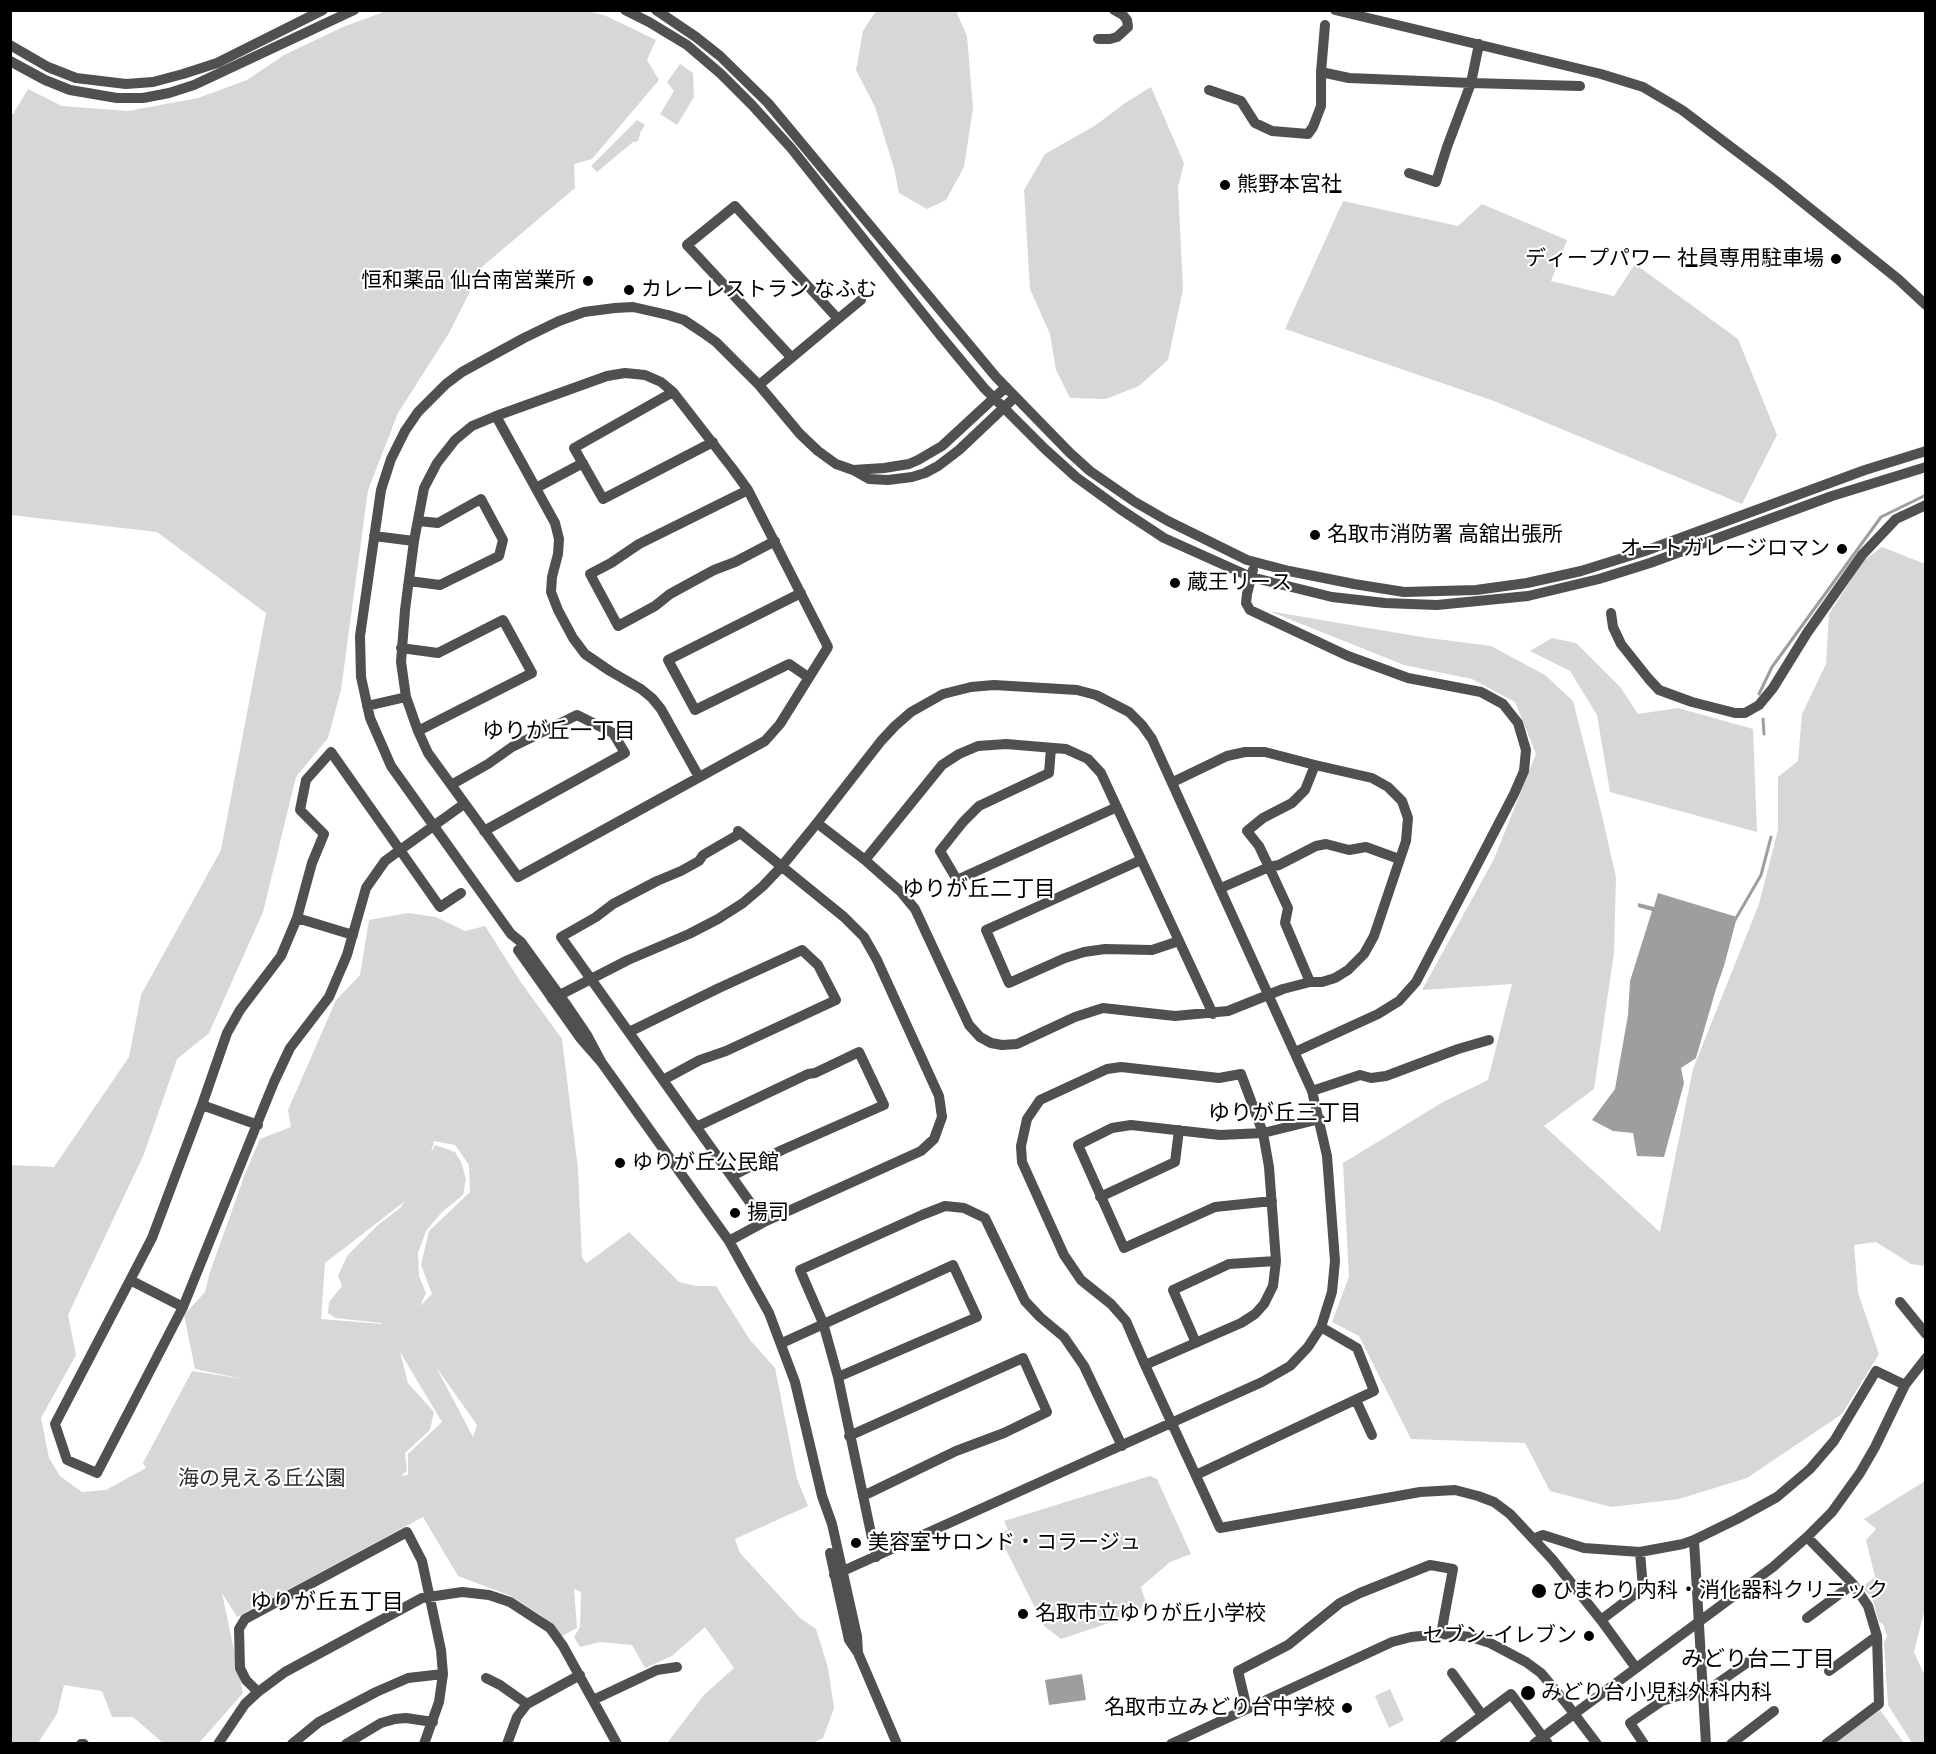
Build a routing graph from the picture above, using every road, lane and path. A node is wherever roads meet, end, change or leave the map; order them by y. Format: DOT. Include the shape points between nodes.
graph roads {
  1 [pos="323,10"];
  2 [pos="354,10"];
  3 [pos="625,10"];
  4 [pos="656,10"];
  5 [pos="1114,10"];
  6 [pos="1335,10"];
  7 [pos="1325,25"];
  8 [pos="1098,39"];
  9 [pos="1479,44"];
  10 [pos="10,45"];
  11 [pos="10,61"];
  12 [pos="1321,72"];
  13 [pos="1471,83"];
  14 [pos="1580,86"];
  15 [pos="1209,90"];
  16 [pos="1409,173"];
  17 [pos="861,300"];
  18 [pos="1926,305"];
  19 [pos="838,319"];
  20 [pos="791,357"];
  21 [pos="759,385"];
  22 [pos="1006,387"];
  23 [pos="673,392"];
  24 [pos="1016,397"];
  25 [pos="994,399"];
  26 [pos="1003,408"];
  27 [pos="496,416"];
  28 [pos="713,442"];
  29 [pos="1926,451"];
  30 [pos="583,463"];
  31 [pos="1926,467"];
  32 [pos="852,470"];
  33 [pos="536,488"];
  34 [pos="748,490"];
  35 [pos="1926,505"];
  36 [pos="418,521"];
  37 [pos="374,536"];
  38 [pos="414,541"];
  39 [pos="775,541"];
  40 [pos="1256,563"];
  41 [pos="1251,577"];
  42 [pos="409,581"];
  43 [pos="801,592"];
  44 [pos="1611,613"];
  45 [pos="401,648"];
  46 [pos="808,677"];
  47 [pos="406,697"];
  48 [pos="367,706"];
  49 [pos="418,731"];
  50 [pos="1051,748"];
  51 [pos="1315,765"];
  52 [pos="699,777"];
  53 [pos="1173,782"];
  54 [pos="451,784"];
  55 [pos="464,804"];
  56 [pos="1117,807"];
  57 [pos="817,823"];
  58 [pos="434,825"];
  59 [pos="484,831"];
  60 [pos="399,850"];
  61 [pos="1400,859"];
  62 [pos="865,860"];
  63 [pos="1141,860"];
  64 [pos="782,866"];
  65 [pos="1269,867"];
  66 [pos="1221,888"];
  67 [pos="461,893"];
  68 [pos="297,918"];
  69 [pos="353,935"];
  70 [pos="1179,941"];
  71 [pos="591,979"];
  72 [pos="1310,982"];
  73 [pos="1269,994"];
  74 [pos="556,997"];
  75 [pos="1214,1014"];
  76 [pos="630,1032"];
  77 [pos="1489,1040"];
  78 [pos="1295,1052"];
  79 [pos="663,1080"];
  80 [pos="1312,1091"];
  81 [pos="202,1105"];
  82 [pos="1320,1119"];
  83 [pos="258,1125"];
  84 [pos="696,1127"];
  85 [pos="1179,1130"];
  86 [pos="1263,1133"];
  87 [pos="732,1176"];
  88 [pos="1100,1197"];
  89 [pos="1272,1200"];
  90 [pos="764,1222"];
  91 [pos="729,1241"];
  92 [pos="1276,1262"];
  93 [pos="130,1280"];
  94 [pos="1900,1302"];
  95 [pos="183,1307"];
  96 [pos="823,1323"];
  97 [pos="1321,1327"];
  98 [pos="1926,1334"];
  99 [pos="1196,1343"];
  100 [pos="782,1344"];
  101 [pos="1926,1358"];
  102 [pos="1145,1365"];
  103 [pos="838,1377"];
  104 [pos="1905,1385"];
  105 [pos="1356,1400"];
  106 [pos="1172,1423"];
  107 [pos="1372,1435"];
  108 [pos="849,1436"];
  109 [pos="1122,1446"];
  110 [pos="1196,1475"];
  111 [pos="863,1496"];
  112 [pos="1808,1538"];
  113 [pos="1533,1539"];
  114 [pos="1694,1540"];
  115 [pos="1640,1552"];
  116 [pos="876,1557"];
  117 [pos="838,1574"];
  118 [pos="1853,1584"];
  119 [pos="429,1597"];
  120 [pos="1807,1618"];
  121 [pos="1601,1620"];
  122 [pos="1700,1622"];
  123 [pos="1441,1634"];
  124 [pos="1876,1636"];
  125 [pos="1751,1660"];
  126 [pos="677,1667"];
  127 [pos="1636,1668"];
  128 [pos="1829,1671"];
  129 [pos="1452,1673"];
  130 [pos="443,1674"];
  131 [pos="580,1675"];
  132 [pos="486,1678"];
  133 [pos="1703,1691"];
  134 [pos="258,1692"];
  135 [pos="593,1700"];
  136 [pos="527,1704"];
  137 [pos="1247,1709"];
  138 [pos="1774,1711"];
  139 [pos="1575,1714"];
  140 [pos="1482,1715"];
  141 [pos="433,1722"];
  142 [pos="1542,1741"];
  143 [pos="218,1743"];
  144 [pos="292,1743"];
  145 [pos="346,1743"];
  146 [pos="424,1743"];
  147 [pos="505,1743"];
  148 [pos="617,1743"];
  149 [pos="897,1743"];
  150 [pos="1172,1743"];
  151 [pos="1444,1743"];
  152 [pos="1597,1743"];
  153 [pos="1644,1743"];
  154 [pos="1706,1743"];
  155 [pos="1731,1743"];
  156 [pos="1826,1743"];
  1 -- 10 [label="street" via="217,63 153,82 126,84 76,78"];
  2 -- 11 [label="street" via="194,85 143,98 70,90"];
  3 -- 25 [label="street" via="687,45 752,105"];
  4 -- 22 [label="street" via="720,56 768,103"];
  5 -- 8 [label="street" via="1123,15 1128,27 1117,37"];
  6 -- 9 [label="street"];
  7 -- 12 [label="street"];
  9 -- 13 [label="street"];
  9 -- 18 [label="street" via="1643,87 1682,110 1776,181"];
  12 -- 13 [label="street" via="1349,78"];
  12 -- 15 [label="street" via="1321,106 1308,134 1272,131 1256,123 1241,102"];
  13 -- 14 [label="street"];
  13 -- 16 [label="street" via="1436,182"];
  17 -- 19 [label="street"];
  19 -- 20 [label="street"];
  19 -- 20 [label="street" via="735,206 687,245"];
  20 -- 21 [label="street"];
  21 -- 32 [label="street" via="818,451"];
  21 -- 37 [label="street" via="716,342 684,320 633,307 584,312 559,321 462,372 418,412 391,459 381,490"];
  22 -- 24 [label="street"];
  22 -- 25 [label="street"];
  23 -- 27 [label="street" via="645,375 625,373"];
  23 -- 28 [label="street"];
  23 -- 30 [label="street" via="574,448"];
  24 -- 26 [label="street"];
  24 -- 40 [label="street" via="1090,471 1135,502"];
  25 -- 26 [label="street"];
  25 -- 32 [label="street" via="942,446 918,460"];
  26 -- 32 [label="street" via="948,459 925,473 888,480 869,479"];
  26 -- 41 [label="street" via="1076,477 1120,509 1164,538"];
  27 -- 33 [label="street"];
  27 -- 36 [label="street" via="472,426 437,463 424,488"];
  28 -- 30 [label="street" via="603,499"];
  28 -- 34 [label="street"];
  29 -- 40 [label="street" via="1624,558 1527,583 1476,590 1404,592"];
  30 -- 33 [label="street"];
  31 -- 41 [label="street" via="1832,496 1641,566 1528,596 1437,605 1384,603 1332,597"];
  33 -- 52 [label="street" via="559,539 551,592 573,638 585,654 652,698"];
  34 -- 39 [label="street"];
  34 -- 39 [label="street" via="639,544 590,574 618,626 714,570"];
  35 -- 44 [label="street" via="1896,519 1862,555 1773,688 1759,705 1745,713 1692,702 1659,690 1621,644"];
  36 -- 38 [label="street"];
  36 -- 42 [label="street" via="438,523 481,500 503,540 499,556 440,585"];
  37 -- 38 [label="street"];
  37 -- 48 [label="street" via="360,636 361,677"];
  38 -- 42 [label="street"];
  39 -- 43 [label="street"];
  40 -- 41 [label="street"];
  41 -- 78 [label="street" via="1246,594 1250,610 1348,656 1408,678 1481,692 1503,704 1518,723 1526,750 1524,771 1514,794 1416,982 1400,1001 1378,1014"];
  42 -- 45 [label="street"];
  43 -- 46 [label="street" via="828,647"];
  43 -- 46 [label="street" via="668,660 695,710 789,664"];
  45 -- 47 [label="street"];
  45 -- 49 [label="street" via="438,653 503,620 532,672"];
  46 -- 52 [label="street" via="765,741"];
  47 -- 48 [label="street"];
  47 -- 49 [label="street"];
  48 -- 58 [label="street" via="391,766"];
  49 -- 54 [label="street" via="428,753"];
  50 -- 56 [label="street" via="1066,749 1088,759 1101,773"];
  50 -- 56 [label="street" via="1049,773 979,806 940,851 957,880"];
  50 -- 62 [label="street" via="1006,744 978,746 959,754 942,765"];
  51 -- 53 [label="street" via="1265,752 1245,752 1227,756"];
  51 -- 61 [label="street" via="1372,778 1401,801 1408,818"];
  51 -- 65 [label="street" via="1305,790 1292,803 1247,831"];
  52 -- 59 [label="street" via="518,877"];
  53 -- 57 [label="street" via="1148,733 1136,718 1114,703 1096,695 1057,688 971,687 927,702 895,726"];
  53 -- 66 [label="street"];
  54 -- 55 [label="street"];
  54 -- 59 [label="street" via="512,747 577,715 613,733 625,753"];
  55 -- 58 [label="street"];
  55 -- 59 [label="street"];
  56 -- 63 [label="street"];
  57 -- 62 [label="street"];
  57 -- 64 [label="street"];
  58 -- 60 [label="street"];
  58 -- 74 [label="street" via="500,919 521,942"];
  60 -- 67 [label="street" via="440,907"];
  60 -- 68 [label="street" via="331,753 306,780 300,810 324,834"];
  60 -- 69 [label="street" via="385,861 366,888"];
  61 -- 65 [label="street" via="1366,847 1349,850 1326,844"];
  61 -- 72 [label="street" via="1364,954 1335,978"];
  62 -- 75 [label="street" via="915,909 969,1025 991,1043 1017,1044 1103,1008 1175,1016"];
  63 -- 70 [label="street"];
  63 -- 70 [label="street" via="986,930 1009,983 1084,952 1152,950"];
  64 -- 71 [label="street" via="756,892 718,919"];
  64 -- 71 [label="street" via="740,832 681,872 613,904 561,937"];
  64 -- 90 [label="street" via="864,937 939,1096 942,1117 934,1139 921,1151"];
  65 -- 66 [label="street"];
  65 -- 72 [label="street" via="1288,908 1285,922"];
  66 -- 73 [label="street"];
  68 -- 69 [label="street"];
  68 -- 81 [label="street" via="280,956 227,1033"];
  69 -- 83 [label="street" via="329,997 290,1048"];
  70 -- 75 [label="street"];
  71 -- 74 [label="street"];
  71 -- 76 [label="street"];
  72 -- 73 [label="street"];
  73 -- 75 [label="street"];
  73 -- 78 [label="street"];
  74 -- 91 [label="street" via="587,1035 602,1063"];
  76 -- 79 [label="street"];
  76 -- 79 [label="street" via="802,950 818,965 836,1000"];
  77 -- 80 [label="street" via="1386,1076 1360,1075"];
  78 -- 80 [label="street"];
  79 -- 84 [label="street"];
  80 -- 82 [label="street"];
  81 -- 83 [label="street"];
  81 -- 93 [label="street" via="152,1238"];
  82 -- 86 [label="street"];
  82 -- 97 [label="street" via="1327,1156 1335,1261 1332,1292"];
  83 -- 95 [label="street"];
  84 -- 87 [label="street"];
  84 -- 87 [label="street" via="859,1052 884,1105"];
  85 -- 86 [label="street" via="1220,1135"];
  85 -- 88 [label="street" via="1175,1162"];
  85 -- 88 [label="street" via="1131,1125 1112,1128 1077,1145"];
  86 -- 89 [label="street"];
  86 -- 102 [label="street" via="1241,1074 1220,1078 1121,1067 1107,1069 1040,1100 1027,1119 1022,1162 1064,1255 1081,1280 1126,1322"];
  87 -- 90 [label="street"];
  88 -- 89 [label="street" via="1124,1248 1215,1207"];
  89 -- 92 [label="street"];
  90 -- 91 [label="street"];
  91 -- 100 [label="street" via="769,1312"];
  92 -- 99 [label="street" via="1274,1286 1256,1314"];
  92 -- 99 [label="street" via="1229,1264 1173,1290"];
  93 -- 95 [label="street"];
  93 -- 95 [label="street" via="55,1424 67,1460 97,1473"];
  94 -- 98 [label="street"];
  96 -- 100 [label="street"];
  96 -- 103 [label="street"];
  96 -- 103 [label="street" via="953,1265 977,1317"];
  96 -- 109 [label="street" via="800,1270 945,1206 964,1208 985,1218 1025,1301 1064,1337 1084,1366"];
  97 -- 105 [label="street" via="1357,1348 1374,1391"];
  97 -- 106 [label="street" via="1290,1366"];
  99 -- 102 [label="street"];
  100 -- 117 [label="street" via="795,1382"];
  101 -- 104 [label="street"];
  102 -- 106 [label="street"];
  103 -- 108 [label="street"];
  104 -- 112 [label="street" via="1860,1473"];
  104 -- 114 [label="street" via="1876,1371 1834,1441 1810,1469 1777,1497"];
  105 -- 107 [label="street"];
  105 -- 110 [label="street"];
  106 -- 109 [label="street"];
  106 -- 110 [label="street"];
  108 -- 111 [label="street"];
  108 -- 111 [label="street" via="1023,1358 1047,1412"];
  109 -- 116 [label="street"];
  110 -- 113 [label="street" via="1220,1528 1420,1492 1455,1490 1494,1502"];
  111 -- 116 [label="street"];
  112 -- 118 [label="street"];
  112 -- 122 [label="street"];
  113 -- 115 [label="street" via="1543,1535 1584,1548"];
  113 -- 121 [label="street"];
  114 -- 115 [label="street"];
  114 -- 122 [label="street"];
  115 -- 121 [label="street" via="1643,1588"];
  116 -- 117 [label="street"];
  117 -- 149 [label="street" via="857,1636 858,1653"];
  118 -- 120 [label="street"];
  118 -- 124 [label="street" via="1868,1606"];
  119 -- 130 [label="street"];
  119 -- 131 [label="street" via="462,1592 510,1602 550,1628"];
  119 -- 134 [label="street" via="285,1672"];
  119 -- 134 [label="street" via="422,1561 407,1532 245,1619 238,1629 240,1668"];
  121 -- 127 [label="street"];
  122 -- 127 [label="street"];
  122 -- 133 [label="street"];
  123 -- 137 [label="street" via="1392,1642"];
  123 -- 137 [label="street" via="1453,1569 1430,1564 1340,1603 1288,1645 1238,1671"];
  123 -- 139 [label="street" via="1490,1643 1526,1662 1541,1673"];
  124 -- 128 [label="street"];
  124 -- 156 [label="street" via="1879,1704"];
  125 -- 133 [label="street"];
  126 -- 135 [label="street" via="657,1670"];
  127 -- 139 [label="street"];
  129 -- 140 [label="street"];
  130 -- 141 [label="street"];
  130 -- 144 [label="street" via="408,1678 376,1692 319,1722"];
  131 -- 135 [label="street"];
  131 -- 136 [label="street"];
  132 -- 136 [label="street"];
  133 -- 153 [label="street" via="1662,1701 1630,1723"];
  133 -- 154 [label="street"];
  134 -- 143 [label="street"];
  135 -- 148 [label="street"];
  136 -- 147 [label="street"];
  137 -- 150 [label="street"];
  138 -- 155 [label="street"];
  139 -- 142 [label="street"];
  139 -- 152 [label="street"];
  140 -- 142 [label="street" via="1511,1694"];
  140 -- 151 [label="street"];
  141 -- 145 [label="street" via="395,1719"];
  141 -- 146 [label="street"];
}
